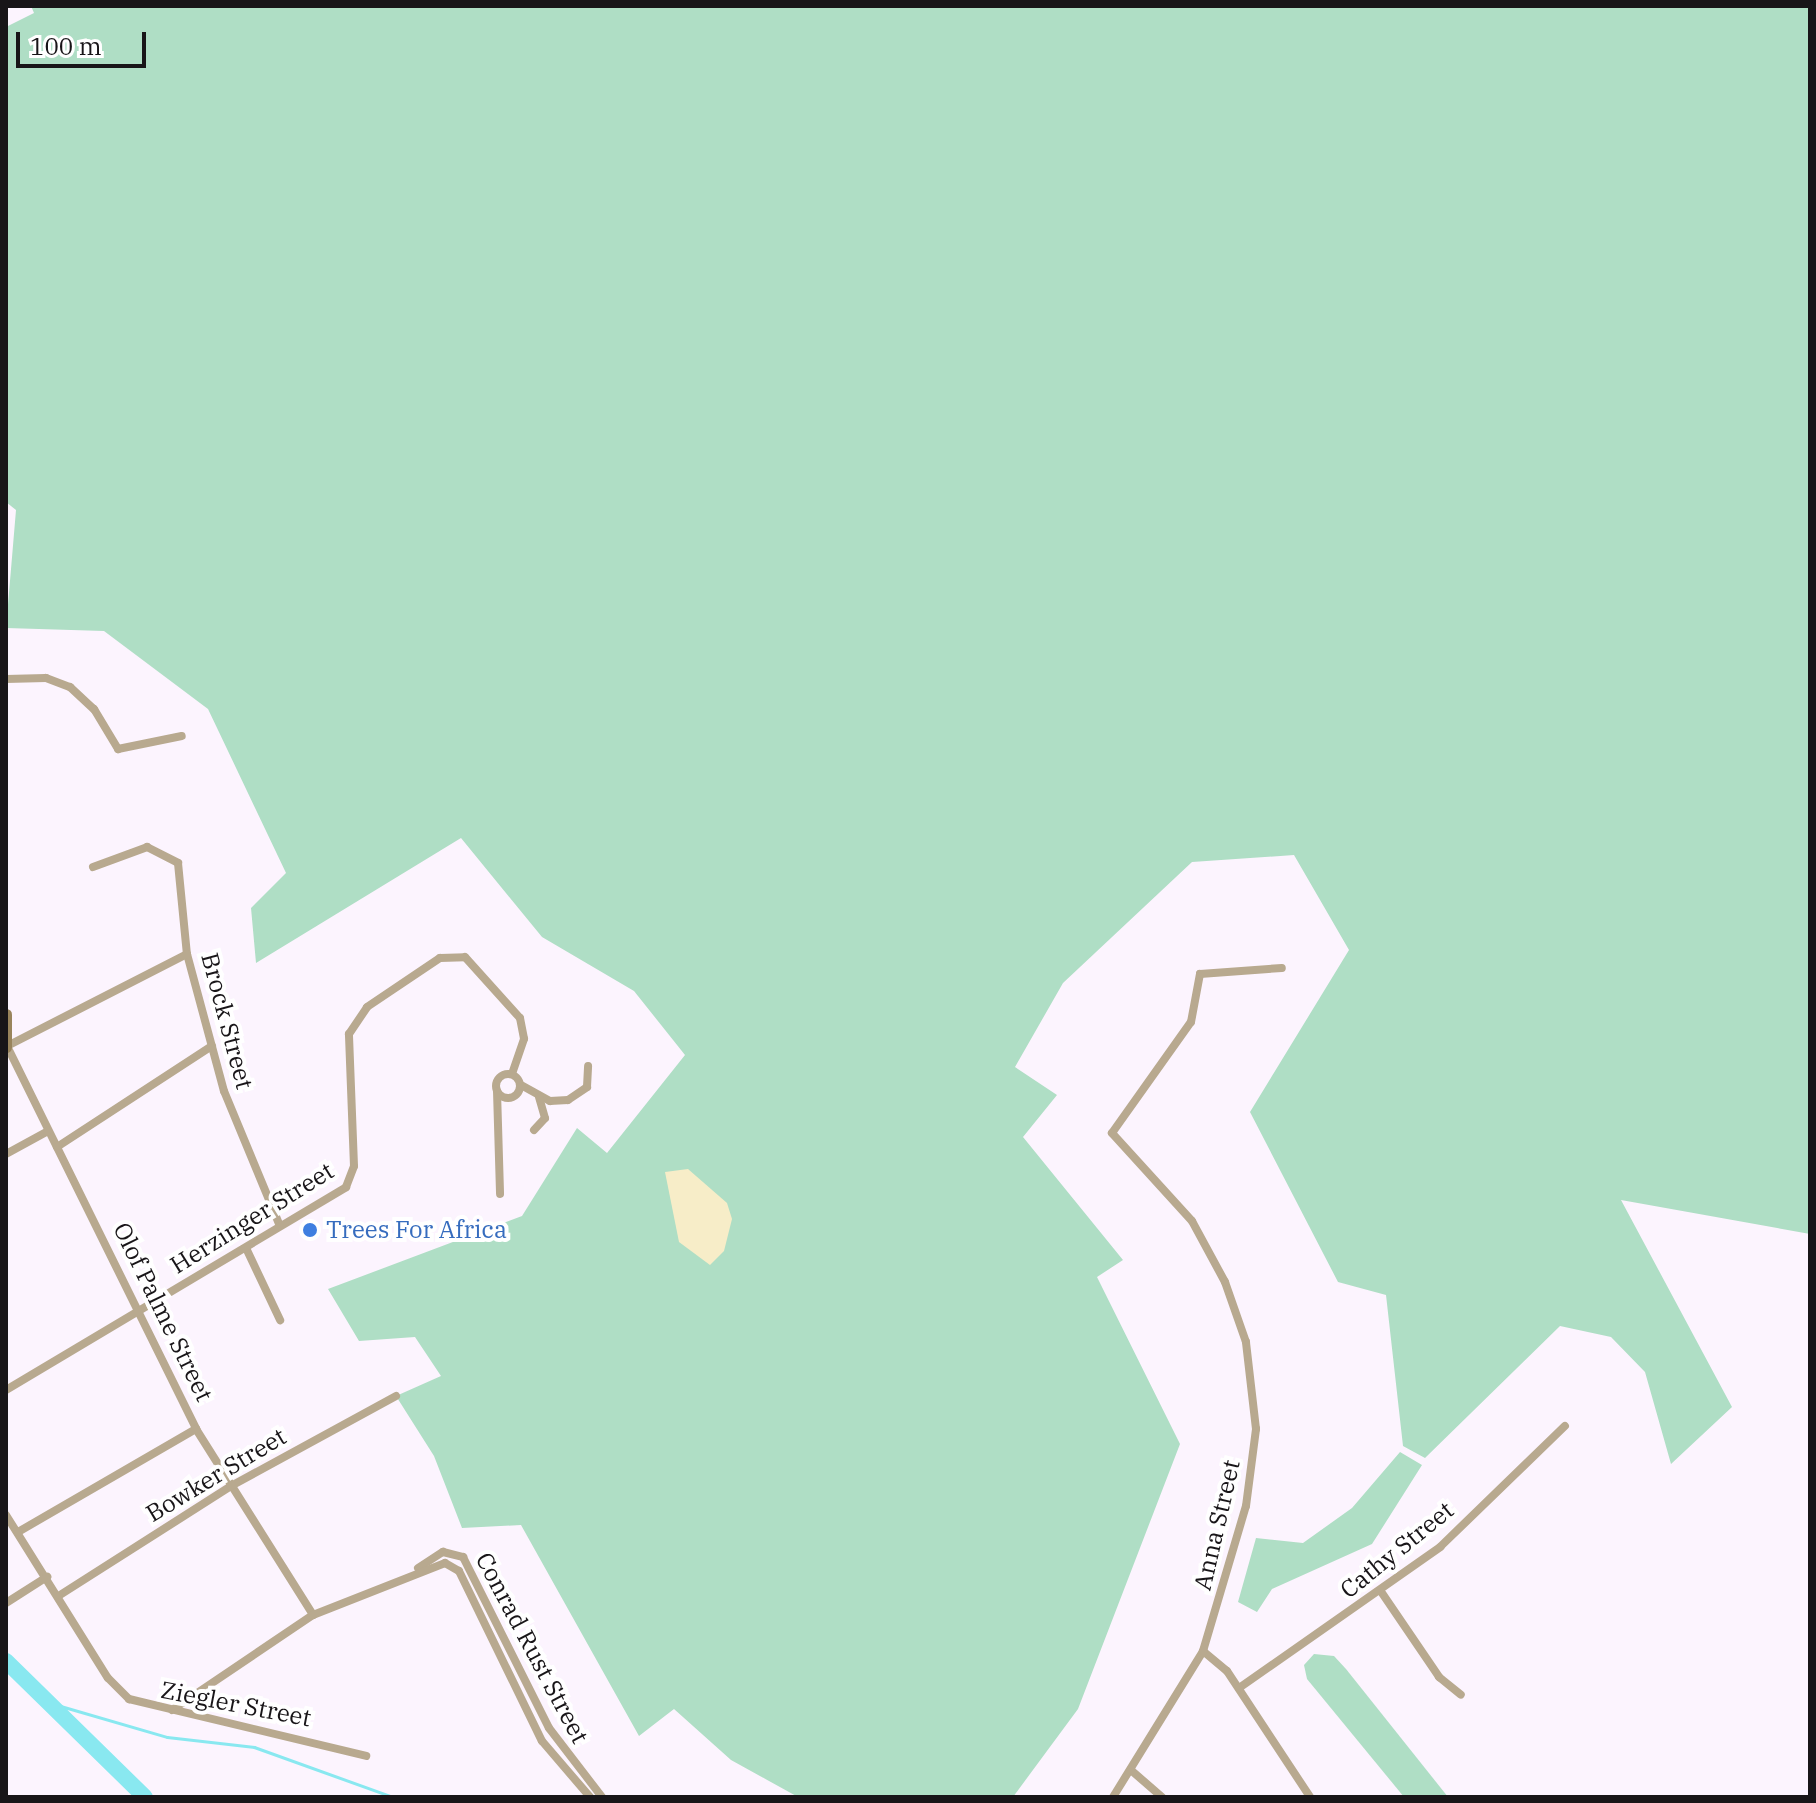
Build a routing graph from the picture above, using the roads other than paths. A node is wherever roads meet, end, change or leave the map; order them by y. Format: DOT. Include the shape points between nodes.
graph roads {
  1 [pos="6,679"];
  2 [pos="182,736"];
  3 [pos="93,867"];
  4 [pos="187,954"];
  5 [pos="1282,968"];
  6 [pos="6,1014"];
  7 [pos="7,1046"];
  8 [pos="212,1046"];
  9 [pos="588,1066"];
  10 [pos="512,1074"];
  11 [pos="521,1085"];
  12 [pos="497,1091"];
  13 [pos="539,1096"];
  14 [pos="534,1130"];
  15 [pos="48,1131"];
  16 [pos="57,1147"];
  17 [pos="6,1154"];
  18 [pos="500,1194"];
  19 [pos="280,1226"];
  20 [pos="246,1248"];
  21 [pos="139,1312"];
  22 [pos="280,1320"];
  23 [pos="6,1390"];
  24 [pos="396,1396"];
  25 [pos="1565,1426"];
  26 [pos="196,1429"];
  27 [pos="231,1486"];
  28 [pos="6,1515"];
  29 [pos="18,1532"];
  30 [pos="417,1569"];
  31 [pos="47,1577"];
  32 [pos="1382,1593"];
  33 [pos="60,1595"];
  34 [pos="6,1603"];
  35 [pos="313,1615"];
  36 [pos="1203,1651"];
  37 [pos="1239,1688"];
  38 [pos="1461,1695"];
  39 [pos="172,1710"];
  40 [pos="366,1756"];
  41 [pos="1132,1771"];
  42 [pos="590,1797"];
  43 [pos="602,1797"];
  44 [pos="1113,1797"];
  45 [pos="1162,1797"];
  46 [pos="1310,1797"];
  1 -- 2 [label="street" via="46,678 70,687 94,709 118,749"];
  3 -- 4 [label="street, Brock Street" via="137,848 171,855 182,875"];
  4 -- 7 [label="street"];
  4 -- 8 [label="street, Brock Street"];
  5 -- 36 [label="street, Anna Street" via="1200,974 1191,1022 1112,1133 1192,1221 1246,1342 1255,1392 1253,1468"];
  6 -- 7 [label="street, Olof Palme Street"];
  7 -- 15 [label="street, Olof Palme Street"];
  8 -- 16 [label="street"];
  8 -- 19 [label="street, Brock Street"];
  9 -- 13 [label="street" via="581,1094 562,1101"];
  10 -- 11 [label="street"];
  10 -- 12 [label="street, Herzinger Street" via="497,1080"];
  10 -- 19 [label="street, Herzinger Street" via="524,1039 520,1018 465,957 440,958 367,1007 354,1025 348,1043 352,1179"];
  11 -- 12 [label="street" via="512,1098"];
  11 -- 13 [label="street"];
  12 -- 18 [label="street"];
  13 -- 14 [label="street" via="545,1118"];
  15 -- 16 [label="street, Olof Palme Street"];
  15 -- 17 [label="street"];
  16 -- 21 [label="street, Olof Palme Street"];
  19 -- 20 [label="street, Herzinger Street"];
  20 -- 21 [label="street, Herzinger Street"];
  20 -- 22 [label="street"];
  21 -- 23 [label="street, Herzinger Street"];
  21 -- 26 [label="street, Olof Palme Street"];
  24 -- 27 [label="street, Bowker Street"];
  25 -- 32 [label="street, Cathy Street"];
  26 -- 27 [label="street, Olof Palme Street"];
  26 -- 29 [label="street"];
  27 -- 33 [label="street, Bowker Street"];
  27 -- 35 [label="street, Olof Palme Street"];
  28 -- 29 [label="street, Ziegler Street"];
  29 -- 31 [label="street, Ziegler Street"];
  30 -- 35 [label="street"];
  30 -- 42 [label="street, Conrad Rust Street" via="445,1563 459,1571 542,1741"];
  30 -- 43 [label="street, Conrad Rust Street" via="443,1552 463,1557 549,1728"];
  31 -- 33 [label="street, Ziegler Street"];
  31 -- 34 [label="street"];
  32 -- 37 [label="street, Cathy Street"];
  32 -- 38 [label="street" via="1439,1677"];
  33 -- 39 [label="street, Ziegler Street" via="117,1690 140,1706"];
  35 -- 39 [label="street"];
  36 -- 37 [label="street"];
  36 -- 41 [label="street, Anna Street"];
  37 -- 46 [label="street"];
  39 -- 40 [label="street, Ziegler Street"];
  41 -- 44 [label="street, Anna Street"];
  41 -- 45 [label="street"];
}
